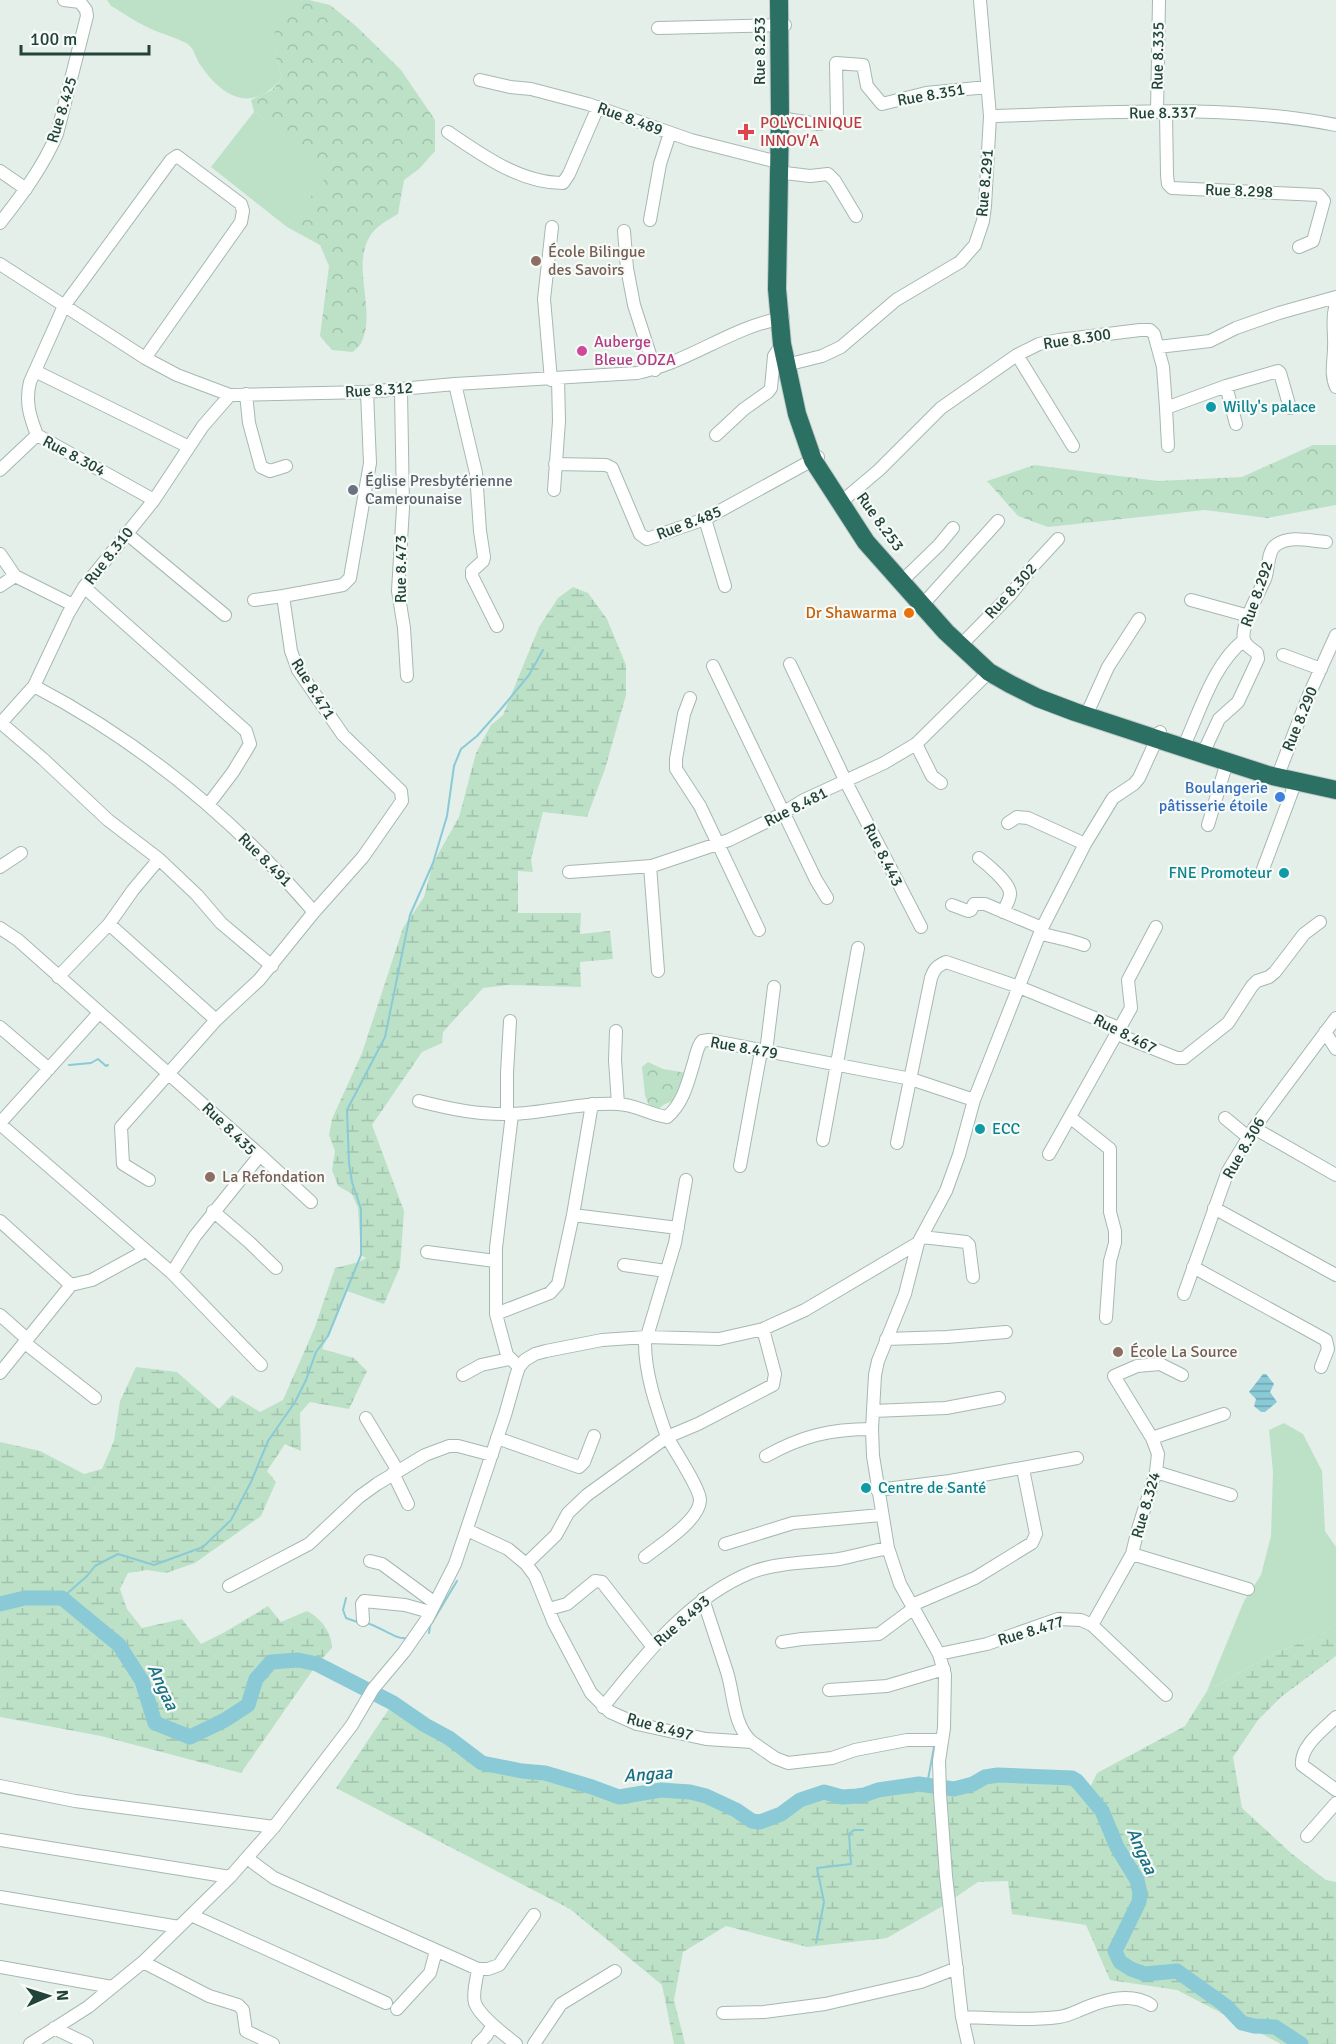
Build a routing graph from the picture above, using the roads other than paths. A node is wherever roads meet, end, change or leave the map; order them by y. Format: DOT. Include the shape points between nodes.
graph roads {
  1 [pos="64,0"];
  2 [pos="779,0"];
  3 [pos="785,0"];
  4 [pos="980,0"];
  5 [pos="1159,0"];
  6 [pos="782,25"];
  7 [pos="658,28"];
  8 [pos="480,80"];
  9 [pos="987,87"];
  10 [pos="598,107"];
  11 [pos="1162,112"];
  12 [pos="990,116"];
  13 [pos="782,119"];
  14 [pos="1336,125"];
  15 [pos="448,132"];
  16 [pos="670,133"];
  17 [pos="782,167"];
  18 [pos="0,171"];
  19 [pos="26,189"];
  20 [pos="856,216"];
  21 [pos="650,220"];
  22 [pos="0,223"];
  23 [pos="552,227"];
  24 [pos="624,231"];
  25 [pos="1299,247"];
  26 [pos="0,264"];
  27 [pos="1336,297"];
  28 [pos="1336,304"];
  29 [pos="64,306"];
  30 [pos="781,319"];
  31 [pos="782,344"];
  32 [pos="1158,347"];
  33 [pos="1017,355"];
  34 [pos="145,358"];
  35 [pos="789,365"];
  36 [pos="655,370"];
  37 [pos="35,371"];
  38 [pos="555,379"];
  39 [pos="455,384"];
  40 [pos="1226,386"];
  41 [pos="1336,387"];
  42 [pos="401,390"];
  43 [pos="367,392"];
  44 [pos="246,394"];
  45 [pos="230,395"];
  46 [pos="1166,408"];
  47 [pos="1290,408"];
  48 [pos="1236,424"];
  49 [pos="37,435"];
  50 [pos="716,435"];
  51 [pos="1073,446"];
  52 [pos="1168,446"];
  53 [pos="189,447"];
  54 [pos="816,458"];
  55 [pos="555,464"];
  56 [pos="286,466"];
  57 [pos="0,470"];
  58 [pos="554,490"];
  59 [pos="154,500"];
  60 [pos="843,501"];
  61 [pos="705,519"];
  62 [pos="998,521"];
  63 [pos="953,528"];
  64 [pos="126,533"];
  65 [pos="1058,539"];
  66 [pos="1326,542"];
  67 [pos="0,554"];
  68 [pos="15,576"];
  69 [pos="905,578"];
  70 [pos="0,586"];
  71 [pos="725,586"];
  72 [pos="84,587"];
  73 [pos="283,596"];
  74 [pos="254,600"];
  75 [pos="1191,600"];
  76 [pos="926,602"];
  77 [pos="73,605"];
  78 [pos="225,615"];
  79 [pos="1249,616"];
  80 [pos="1139,619"];
  81 [pos="497,626"];
  82 [pos="1336,635"];
  83 [pos="1244,640"];
  84 [pos="964,642"];
  85 [pos="1283,655"];
  86 [pos="790,664"];
  87 [pos="713,666"];
  88 [pos="1321,669"];
  89 [pos="989,672"];
  90 [pos="407,676"];
  91 [pos="34,687"];
  92 [pos="690,698"];
  93 [pos="1089,709"];
  94 [pos="0,724"];
  95 [pos="1159,735"];
  96 [pos="1186,741"];
  97 [pos="916,744"];
  98 [pos="1206,747"];
  99 [pos="1227,762"];
  100 [pos="1280,770"];
  101 [pos="1296,781"];
  102 [pos="846,782"];
  103 [pos="941,783"];
  104 [pos="1336,783"];
  105 [pos="1336,790"];
  106 [pos="208,805"];
  107 [pos="784,813"];
  108 [pos="1008,823"];
  109 [pos="1208,825"];
  110 [pos="1085,844"];
  111 [pos="719,845"];
  112 [pos="21,853"];
  113 [pos="979,858"];
  114 [pos="159,859"];
  115 [pos="650,866"];
  116 [pos="0,867"];
  117 [pos="1263,870"];
  118 [pos="569,872"];
  119 [pos="827,898"];
  120 [pos="952,905"];
  121 [pos="314,912"];
  122 [pos="1003,912"];
  123 [pos="1320,922"];
  124 [pos="109,924"];
  125 [pos="921,927"];
  126 [pos="1156,927"];
  127 [pos="0,928"];
  128 [pos="759,930"];
  129 [pos="1041,930"];
  130 [pos="1084,945"];
  131 [pos="858,948"];
  132 [pos="272,966"];
  133 [pos="658,970"];
  134 [pos="58,977"];
  135 [pos="774,987"];
  136 [pos="1018,987"];
  137 [pos="99,1013"];
  138 [pos="1336,1018"];
  139 [pos="216,1020"];
  140 [pos="510,1022"];
  141 [pos="0,1027"];
  142 [pos="1119,1028"];
  143 [pos="615,1031"];
  144 [pos="1325,1032"];
  145 [pos="1336,1049"];
  146 [pos="763,1052"];
  147 [pos="837,1064"];
  148 [pos="49,1069"];
  149 [pos="167,1074"];
  150 [pos="911,1079"];
  151 [pos="974,1100"];
  152 [pos="419,1101"];
  153 [pos="592,1104"];
  154 [pos="618,1104"];
  155 [pos="509,1114"];
  156 [pos="1071,1118"];
  157 [pos="1225,1118"];
  158 [pos="0,1124"];
  159 [pos="1251,1132"];
  160 [pos="823,1140"];
  161 [pos="897,1143"];
  162 [pos="1049,1154"];
  163 [pos="260,1155"];
  164 [pos="740,1166"];
  165 [pos="1336,1175"];
  166 [pos="149,1180"];
  167 [pos="686,1180"];
  168 [pos="311,1202"];
  169 [pos="1214,1208"];
  170 [pos="213,1211"];
  171 [pos="573,1215"];
  172 [pos="0,1221"];
  173 [pos="678,1228"];
  174 [pos="920,1240"];
  175 [pos="144,1251"];
  176 [pos="427,1252"];
  177 [pos="495,1261"];
  178 [pos="624,1265"];
  179 [pos="1193,1267"];
  180 [pos="276,1268"];
  181 [pos="666,1271"];
  182 [pos="172,1273"];
  183 [pos="1336,1275"];
  184 [pos="973,1277"];
  185 [pos="71,1285"];
  186 [pos="1184,1294"];
  187 [pos="496,1314"];
  188 [pos="0,1315"];
  189 [pos="1106,1318"];
  190 [pos="763,1329"];
  191 [pos="1006,1332"];
  192 [pos="646,1337"];
  193 [pos="886,1339"];
  194 [pos="26,1341"];
  195 [pos="514,1363"];
  196 [pos="261,1365"];
  197 [pos="1321,1367"];
  198 [pos="0,1373"];
  199 [pos="463,1375"];
  200 [pos="1182,1375"];
  201 [pos="95,1398"];
  202 [pos="999,1398"];
  203 [pos="873,1411"];
  204 [pos="1224,1414"];
  205 [pos="366,1418"];
  206 [pos="872,1429"];
  207 [pos="594,1436"];
  208 [pos="668,1437"];
  209 [pos="497,1438"];
  210 [pos="1152,1438"];
  211 [pos="492,1455"];
  212 [pos="766,1456"];
  213 [pos="1077,1458"];
  214 [pos="1023,1469"];
  215 [pos="395,1472"];
  216 [pos="1156,1472"];
  217 [pos="877,1490"];
  218 [pos="1230,1495"];
  219 [pos="408,1504"];
  220 [pos="881,1515"];
  221 [pos="467,1530"];
  222 [pos="725,1544"];
  223 [pos="888,1548"];
  224 [pos="1132,1554"];
  225 [pos="645,1557"];
  226 [pos="370,1561"];
  227 [pos="526,1564"];
  228 [pos="229,1586"];
  229 [pos="1248,1589"];
  230 [pos="703,1599"];
  231 [pos="913,1606"];
  232 [pos="433,1608"];
  233 [pos="549,1609"];
  234 [pos="363,1620"];
  235 [pos="1092,1625"];
  236 [pos="782,1642"];
  237 [pos="652,1646"];
  238 [pos="939,1654"];
  239 [pos="944,1668"];
  240 [pos="830,1690"];
  241 [pos="1166,1695"];
  242 [pos="603,1707"];
  243 [pos="1336,1717"];
  244 [pos="942,1740"];
  245 [pos="752,1742"];
  246 [pos="0,1786"];
  247 [pos="1336,1790"];
  248 [pos="1336,1803"];
  249 [pos="274,1827"];
  250 [pos="1308,1836"];
  251 [pos="0,1840"];
  252 [pos="247,1858"];
  253 [pos="230,1877"];
  254 [pos="0,1897"];
  255 [pos="191,1915"];
  256 [pos="534,1915"];
  257 [pos="179,1928"];
  258 [pos="436,1951"];
  259 [pos="143,1962"];
  260 [pos="0,1967"];
  261 [pos="957,1968"];
  262 [pos="478,1970"];
  263 [pos="615,1971"];
  264 [pos="112,1987"];
  265 [pos="1151,2005"];
  266 [pos="723,2013"];
  267 [pos="962,2017"];
  268 [pos="493,2025"];
  269 [pos="54,2028"];
  270 [pos="30,2044"];
  271 [pos="87,2044"];
  272 [pos="273,2044"];
  273 [pos="478,2044"];
  274 [pos="516,2044"];
  275 [pos="534,2044"];
  276 [pos="968,2044"];
  1 -- 19 [label="street, Rue 8.425" via="80,2 87,16 57,134"];
  2 -- 6 [label="highway, Rue 8.253"];
  3 -- 6 [label="highway, Rue 8.253"];
  4 -- 9 [label="street, Rue 8.291"];
  5 -- 11 [label="street, Rue 8.335"];
  6 -- 7 [label="street"];
  6 -- 13 [label="highway, Rue 8.253"];
  8 -- 10 [label="street, Rue 8.489"];
  9 -- 12 [label="street, Rue 8.291"];
  9 -- 13 [label="street, Rue 8.351" via="926,93 882,104 867,86 863,65 836,63 835,121 818,124"];
  10 -- 15 [label="street" via="563,183 503,167"];
  10 -- 16 [label="street, Rue 8.489"];
  11 -- 12 [label="street, Rue 8.337"];
  11 -- 14 [label="street, Rue 8.337" via="1242,112"];
  11 -- 25 [label="street, Rue 8.298" via="1168,184 1172,188 1322,197 1313,241"];
  12 -- 35 [label="street, Rue 8.291" via="983,220 968,254 896,300 841,347 822,357"];
  13 -- 17 [label="highway, Rue 8.253"];
  16 -- 17 [label="street, Rue 8.489"];
  16 -- 21 [label="street"];
  17 -- 20 [label="street, Rue 8.489" via="810,176 828,174"];
  17 -- 30 [label="highway, Rue 8.253"];
  18 -- 19 [label="street"];
  19 -- 22 [label="street, Rue 8.425"];
  23 -- 38 [label="street" via="544,299"];
  24 -- 36 [label="street" via="634,305"];
  26 -- 29 [label="street, Rue 8.312"];
  27 -- 32 [label="street" via="1236,328 1210,341"];
  28 -- 41 [label="street" via="1332,372"];
  29 -- 34 [label="street, Rue 8.312"];
  29 -- 34 [label="street" via="173,157 179,157 241,204 243,215"];
  29 -- 37 [label="street"];
  30 -- 31 [label="highway, Rue 8.253"];
  30 -- 35 [label="highway, Rue 8.253"];
  30 -- 36 [label="street, Rue 8.312" via="732,334"];
  31 -- 35 [label="highway, Rue 8.253"];
  31 -- 50 [label="street" via="774,356 771,388"];
  32 -- 33 [label="street, Rue 8.300" via="1150,330 1140,330 1039,344"];
  32 -- 46 [label="street"];
  33 -- 51 [label="street"];
  33 -- 60 [label="street, Rue 8.300" via="941,408"];
  34 -- 45 [label="street, Rue 8.312"];
  35 -- 54 [label="highway, Rue 8.253"];
  36 -- 38 [label="street, Rue 8.312"];
  37 -- 49 [label="street" via="27,395"];
  37 -- 53 [label="street"];
  38 -- 39 [label="street, Rue 8.312"];
  38 -- 55 [label="street" via="559,409"];
  39 -- 42 [label="street, Rue 8.312"];
  39 -- 81 [label="street" via="476,473 484,557 471,573"];
  40 -- 46 [label="street"];
  40 -- 47 [label="street" via="1278,371"];
  40 -- 48 [label="street"];
  42 -- 43 [label="street, Rue 8.312"];
  42 -- 90 [label="street, Rue 8.473" via="403,508 398,591"];
  43 -- 44 [label="street, Rue 8.312"];
  43 -- 73 [label="street" via="370,463 350,578 343,585"];
  44 -- 45 [label="street, Rue 8.312"];
  44 -- 56 [label="street" via="261,467 270,471"];
  45 -- 53 [label="street, Rue 8.310"];
  46 -- 52 [label="street"];
  49 -- 57 [label="street, Rue 8.304"];
  49 -- 59 [label="street, Rue 8.304"];
  53 -- 59 [label="street, Rue 8.310"];
  54 -- 60 [label="highway, Rue 8.253"];
  54 -- 61 [label="street, Rue 8.485"];
  55 -- 58 [label="street"];
  55 -- 61 [label="street, Rue 8.485" via="612,468 640,534 647,539"];
  59 -- 64 [label="street, Rue 8.310"];
  60 -- 69 [label="highway, Rue 8.253"];
  60 -- 89 [label="highway, Rue 8.253" via="866,542 946,632"];
  61 -- 71 [label="street"];
  62 -- 76 [label="street"];
  63 -- 69 [label="street"];
  64 -- 72 [label="street, Rue 8.310"];
  64 -- 78 [label="street"];
  65 -- 84 [label="street, Rue 8.302"];
  66 -- 79 [label="street, Rue 8.292" via="1294,539 1278,543"];
  67 -- 68 [label="street"];
  68 -- 70 [label="street"];
  68 -- 77 [label="street"];
  69 -- 76 [label="highway, Rue 8.253"];
  72 -- 77 [label="street, Rue 8.310"];
  72 -- 106 [label="street" via="246,731 250,744"];
  73 -- 74 [label="street"];
  73 -- 121 [label="street, Rue 8.471" via="291,651 298,669 343,735 403,796 363,857"];
  75 -- 79 [label="street"];
  76 -- 84 [label="highway, Rue 8.253"];
  77 -- 91 [label="street, Rue 8.310"];
  79 -- 83 [label="street, Rue 8.292"];
  80 -- 93 [label="street" via="1108,667"];
  82 -- 88 [label="street, Rue 8.290"];
  83 -- 96 [label="street" via="1230,651 1220,668"];
  83 -- 98 [label="street, Rue 8.292" via="1258,659 1238,702 1219,719"];
  84 -- 93 [label="highway, Rue 8.253" via="1018,680"];
  85 -- 88 [label="street"];
  86 -- 102 [label="street, Rue 8.443"];
  87 -- 107 [label="street"];
  88 -- 100 [label="street, Rue 8.290"];
  89 -- 95 [label="highway, Rue 8.253" via="1038,698"];
  89 -- 97 [label="street, Rue 8.481"];
  91 -- 94 [label="street, Rue 8.310"];
  91 -- 106 [label="street, Rue 8.491" via="110,729"];
  92 -- 111 [label="street" via="676,769"];
  93 -- 95 [label="highway, Rue 8.253"];
  94 -- 114 [label="street"];
  95 -- 96 [label="highway, Rue 8.253"];
  95 -- 99 [label="highway, Rue 8.253"];
  95 -- 110 [label="street" via="1139,778 1113,798"];
  96 -- 98 [label="highway, Rue 8.253"];
  97 -- 102 [label="street, Rue 8.481"];
  97 -- 103 [label="street" via="932,776"];
  98 -- 100 [label="highway, Rue 8.253"];
  99 -- 101 [label="highway, Rue 8.253"];
  99 -- 109 [label="street"];
  100 -- 104 [label="highway, Rue 8.253"];
  101 -- 105 [label="highway, Rue 8.253"];
  101 -- 117 [label="street"];
  102 -- 107 [label="street, Rue 8.481"];
  102 -- 125 [label="street, Rue 8.443"];
  106 -- 121 [label="street, Rue 8.491" via="281,873"];
  107 -- 111 [label="street, Rue 8.481"];
  107 -- 119 [label="street"];
  108 -- 110 [label="street" via="1017,817 1028,818"];
  110 -- 129 [label="street"];
  111 -- 115 [label="street, Rue 8.481"];
  111 -- 128 [label="street"];
  112 -- 116 [label="street"];
  113 -- 122 [label="street" via="1009,888"];
  114 -- 124 [label="street"];
  114 -- 132 [label="street" via="221,923"];
  115 -- 118 [label="street, Rue 8.481"];
  115 -- 133 [label="street"];
  120 -- 122 [label="street" via="968,911 979,903"];
  121 -- 132 [label="street"];
  122 -- 129 [label="street"];
  123 -- 142 [label="street, Rue 8.467" via="1304,934 1275,972 1252,986 1228,1023 1184,1058 1124,1037"];
  124 -- 134 [label="street"];
  124 -- 139 [label="street"];
  126 -- 142 [label="street" via="1128,980 1131,1008"];
  127 -- 134 [label="street, Rue 8.435"];
  129 -- 130 [label="street"];
  129 -- 136 [label="street"];
  131 -- 147 [label="street"];
  132 -- 139 [label="street"];
  134 -- 137 [label="street, Rue 8.435"];
  135 -- 146 [label="street"];
  136 -- 142 [label="street, Rue 8.467"];
  136 -- 150 [label="street, Rue 8.467" via="946,962 933,971"];
  136 -- 151 [label="street"];
  137 -- 148 [label="street"];
  137 -- 149 [label="street, Rue 8.435"];
  138 -- 144 [label="street, Rue 8.306"];
  139 -- 149 [label="street"];
  140 -- 155 [label="street"];
  141 -- 148 [label="street"];
  142 -- 156 [label="street"];
  143 -- 154 [label="street"];
  144 -- 145 [label="street"];
  144 -- 159 [label="street, Rue 8.306"];
  146 -- 147 [label="street, Rue 8.479"];
  146 -- 154 [label="street, Rue 8.479" via="702,1041 680,1102 670,1114 662,1116"];
  146 -- 164 [label="street"];
  147 -- 150 [label="street, Rue 8.479"];
  147 -- 160 [label="street"];
  148 -- 158 [label="street"];
  149 -- 163 [label="street, Rue 8.435"];
  149 -- 166 [label="street" via="121,1127 123,1164"];
  150 -- 151 [label="street, Rue 8.479"];
  150 -- 161 [label="street"];
  151 -- 174 [label="street" via="946,1191"];
  152 -- 155 [label="street, Rue 8.479" via="467,1113"];
  153 -- 154 [label="street, Rue 8.479"];
  153 -- 155 [label="street, Rue 8.479"];
  153 -- 171 [label="street"];
  155 -- 177 [label="street"];
  156 -- 162 [label="street"];
  156 -- 189 [label="street" via="1110,1149 1110,1212 1115,1243"];
  157 -- 159 [label="street"];
  158 -- 175 [label="street"];
  159 -- 165 [label="street"];
  159 -- 169 [label="street, Rue 8.306" via="1228,1171"];
  163 -- 168 [label="street"];
  163 -- 170 [label="street, Rue 8.435"];
  167 -- 173 [label="street"];
  169 -- 179 [label="street, Rue 8.306"];
  169 -- 183 [label="street"];
  170 -- 180 [label="street"];
  170 -- 182 [label="street, Rue 8.435"];
  171 -- 173 [label="street"];
  171 -- 187 [label="street" via="555,1289"];
  172 -- 185 [label="street"];
  173 -- 181 [label="street"];
  174 -- 184 [label="street" via="966,1242"];
  174 -- 190 [label="street" via="805,1310"];
  174 -- 193 [label="street" via="905,1294"];
  175 -- 182 [label="street"];
  175 -- 185 [label="street" via="92,1280"];
  176 -- 177 [label="street"];
  177 -- 187 [label="street"];
  178 -- 181 [label="street"];
  179 -- 186 [label="street, Rue 8.306"];
  179 -- 197 [label="street" via="1326,1340 1328,1349"];
  181 -- 192 [label="street"];
  182 -- 196 [label="street"];
  185 -- 194 [label="street"];
  187 -- 195 [label="street" via="500,1334"];
  188 -- 194 [label="street"];
  190 -- 192 [label="street" via="719,1340"];
  190 -- 208 [label="street" via="775,1374 773,1385"];
  191 -- 193 [label="street"];
  192 -- 195 [label="street" via="546,1351"];
  192 -- 208 [label="street" via="645,1354 656,1406"];
  193 -- 203 [label="street" via="875,1375"];
  194 -- 198 [label="street"];
  194 -- 201 [label="street"];
  195 -- 199 [label="street" via="481,1365"];
  195 -- 209 [label="street"];
  200 -- 210 [label="street, Rue 8.324" via="1160,1364 1114,1374"];
  202 -- 203 [label="street" via="946,1408"];
  203 -- 206 [label="street"];
  204 -- 210 [label="street"];
  205 -- 215 [label="street"];
  206 -- 212 [label="street" via="842,1429 805,1437"];
  206 -- 217 [label="street"];
  207 -- 209 [label="street" via="579,1467"];
  208 -- 225 [label="street" via="699,1494 699,1509"];
  208 -- 227 [label="street" via="580,1501 556,1535"];
  209 -- 211 [label="street"];
  210 -- 216 [label="street, Rue 8.324" via="1158,1454"];
  211 -- 215 [label="street" via="449,1446"];
  211 -- 221 [label="street"];
  213 -- 214 [label="street"];
  214 -- 217 [label="street"];
  214 -- 231 [label="street" via="1036,1534 1032,1543 975,1578"];
  215 -- 219 [label="street"];
  215 -- 228 [label="street" via="359,1497 309,1544"];
  216 -- 218 [label="street"];
  216 -- 224 [label="street, Rue 8.324"];
  217 -- 220 [label="street"];
  220 -- 222 [label="street" via="793,1523"];
  220 -- 223 [label="street"];
  221 -- 227 [label="street, Rue 8.497" via="508,1549"];
  221 -- 232 [label="street"];
  223 -- 230 [label="street, Rue 8.493" via="754,1572"];
  223 -- 231 [label="street" via="900,1584"];
  224 -- 229 [label="street"];
  224 -- 235 [label="street, Rue 8.324"];
  226 -- 232 [label="street" via="382,1564"];
  227 -- 233 [label="street, Rue 8.497"];
  230 -- 237 [label="street, Rue 8.493"];
  230 -- 245 [label="street" via="728,1675 736,1715"];
  231 -- 236 [label="street" via="879,1634"];
  231 -- 238 [label="street"];
  232 -- 234 [label="street" via="364,1601"];
  232 -- 249 [label="street" via="373,1689 352,1725"];
  233 -- 237 [label="street" via="567,1604 599,1580"];
  233 -- 242 [label="street, Rue 8.497" via="591,1693"];
  235 -- 238 [label="street, Rue 8.477" via="1081,1620 1058,1619 995,1642"];
  235 -- 241 [label="street"];
  237 -- 242 [label="street, Rue 8.493"];
  238 -- 239 [label="street"];
  239 -- 240 [label="street" via="887,1686"];
  239 -- 244 [label="street"];
  242 -- 245 [label="street, Rue 8.497" via="637,1724 706,1739"];
  243 -- 247 [label="street" via="1301,1757 1302,1765"];
  244 -- 245 [label="street" via="907,1740 832,1758 788,1763"];
  244 -- 261 [label="street" via="940,1788"];
  246 -- 249 [label="street" via="75,1801"];
  248 -- 250 [label="street"];
  249 -- 252 [label="street"];
  251 -- 253 [label="street"];
  252 -- 253 [label="street"];
  252 -- 258 [label="street" via="274,1878"];
  253 -- 255 [label="street"];
  254 -- 257 [label="street"];
  255 -- 257 [label="street"];
  255 -- 258 [label="street" via="392,2006 430,1973"];
  256 -- 262 [label="street" via="499,1965"];
  257 -- 259 [label="street"];
  258 -- 262 [label="street"];
  259 -- 264 [label="street"];
  259 -- 272 [label="street" via="209,1996 238,2004 243,2010 246,2031"];
  260 -- 264 [label="street"];
  261 -- 266 [label="street" via="921,1982 833,2003"];
  261 -- 267 [label="street"];
  262 -- 268 [label="street" via="475,2002"];
  263 -- 275 [label="street" via="561,2004"];
  264 -- 269 [label="street"];
  265 -- 267 [label="street" via="1124,1997 1062,2017"];
  267 -- 276 [label="street"];
  268 -- 273 [label="street"];
  268 -- 274 [label="street"];
  269 -- 270 [label="street"];
  269 -- 271 [label="street"];
}
